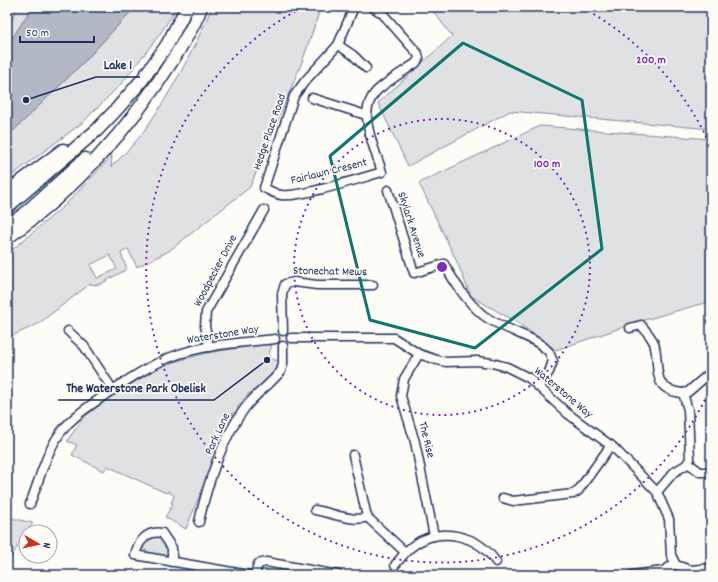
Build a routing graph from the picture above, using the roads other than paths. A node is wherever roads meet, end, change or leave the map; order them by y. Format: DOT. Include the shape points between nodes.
graph roads {
  1 [pos="186,7"];
  2 [pos="202,7"];
  3 [pos="354,7"];
  4 [pos="372,7"];
  5 [pos="338,45"];
  6 [pos="366,68"];
  7 [pos="165,71"];
  8 [pos="312,98"];
  9 [pos="116,110"];
  10 [pos="366,115"];
  11 [pos="264,188"];
  12 [pos="388,190"];
  13 [pos="7,192"];
  14 [pos="7,207"];
  15 [pos="264,210"];
  16 [pos="7,226"];
  17 [pos="7,238"];
  18 [pos="373,285"];
  19 [pos="630,328"];
  20 [pos="68,331"];
  21 [pos="282,331"];
  22 [pos="291,338"];
  23 [pos="275,339"];
  24 [pos="283,346"];
  25 [pos="209,347"];
  26 [pos="419,354"];
  27 [pos="711,372"];
  28 [pos="539,386"];
  29 [pos="112,390"];
  30 [pos="683,394"];
  31 [pos="611,445"];
  32 [pos="353,455"];
  33 [pos="688,463"];
  34 [pos="711,472"];
  35 [pos="657,492"];
  36 [pos="503,498"];
  37 [pos="30,504"];
  38 [pos="315,510"];
  39 [pos="367,517"];
  40 [pos="199,522"];
  41 [pos="434,536"];
  42 [pos="405,552"];
  43 [pos="172,562"];
  44 [pos="496,562"];
  45 [pos="675,564"];
  46 [pos="395,565"];
  47 [pos="711,568"];
  48 [pos="249,575"];
  49 [pos="255,575"];
  50 [pos="338,575"];
  51 [pos="632,575"];
  1 -- 9 [label="street" via="167,45"];
  2 -- 7 [label="street"];
  3 -- 5 [label="street, Hedge Place Road"];
  4 -- 10 [label="street" via="382,13 419,58 416,63 379,88 370,98"];
  5 -- 6 [label="street"];
  5 -- 11 [label="street, Hedge Place Road" via="294,96"];
  7 -- 16 [label="street" via="104,143 23,215"];
  7 -- 17 [label="street" via="136,113 103,153 30,222"];
  8 -- 10 [label="street"];
  9 -- 13 [label="street"];
  9 -- 14 [label="street" via="97,130"];
  10 -- 11 [label="street, Fairlawn Cresent" via="382,172 290,195 281,195"];
  12 -- 28 [label="street, Skylark Avenue" via="414,273 444,264 470,303 484,315 548,350 552,361 549,372"];
  15 -- 25 [label="street, Woodpecker Drive" via="206,312 205,326"];
  18 -- 21 [label="street, Stonechat Mews" via="289,282 282,289"];
  19 -- 30 [label="street" via="641,325 651,338 662,386"];
  20 -- 29 [label="street" via="84,346"];
  21 -- 22 [label="street"];
  21 -- 23 [label="street, Waterstone Way" via="276,334"];
  22 -- 24 [label="street" via="288,344"];
  22 -- 26 [label="street, Waterstone Way" via="394,338"];
  23 -- 24 [label="street, Waterstone Way"];
  23 -- 25 [label="street, Waterstone Way"];
  24 -- 40 [label="street, Park Lane" via="281,371 245,407 227,438"];
  25 -- 29 [label="street, Waterstone Way" via="171,357 147,368"];
  26 -- 28 [label="street, Waterstone Way" via="446,362 477,361 499,364 525,376"];
  26 -- 41 [label="street, The Rise" via="404,379 401,396 415,442"];
  27 -- 30 [label="street"];
  28 -- 31 [label="street, Waterstone Way" via="567,413"];
  29 -- 37 [label="street, Waterstone Way" via="84,410 61,432"];
  30 -- 33 [label="street" via="691,437 691,456"];
  31 -- 35 [label="street, Waterstone Way"];
  31 -- 36 [label="street" via="578,491 573,494 513,501"];
  32 -- 39 [label="street"];
  33 -- 34 [label="street" via="700,472"];
  33 -- 35 [label="street" via="674,472"];
  35 -- 45 [label="street, Waterstone Way" via="669,519"];
  38 -- 39 [label="street" via="349,518"];
  39 -- 42 [label="street"];
  41 -- 42 [label="street"];
  41 -- 44 [label="street" via="453,535 470,539 486,549"];
  42 -- 46 [label="street"];
  43 -- 43 [label="street" via="135,555 137,548 146,536 162,533 172,548"];
  43 -- 48 [label="street"];
  45 -- 47 [label="street" via="688,570"];
  45 -- 51 [label="street" via="664,571"];
  49 -- 50 [label="street" via="258,564 266,562"];
}
